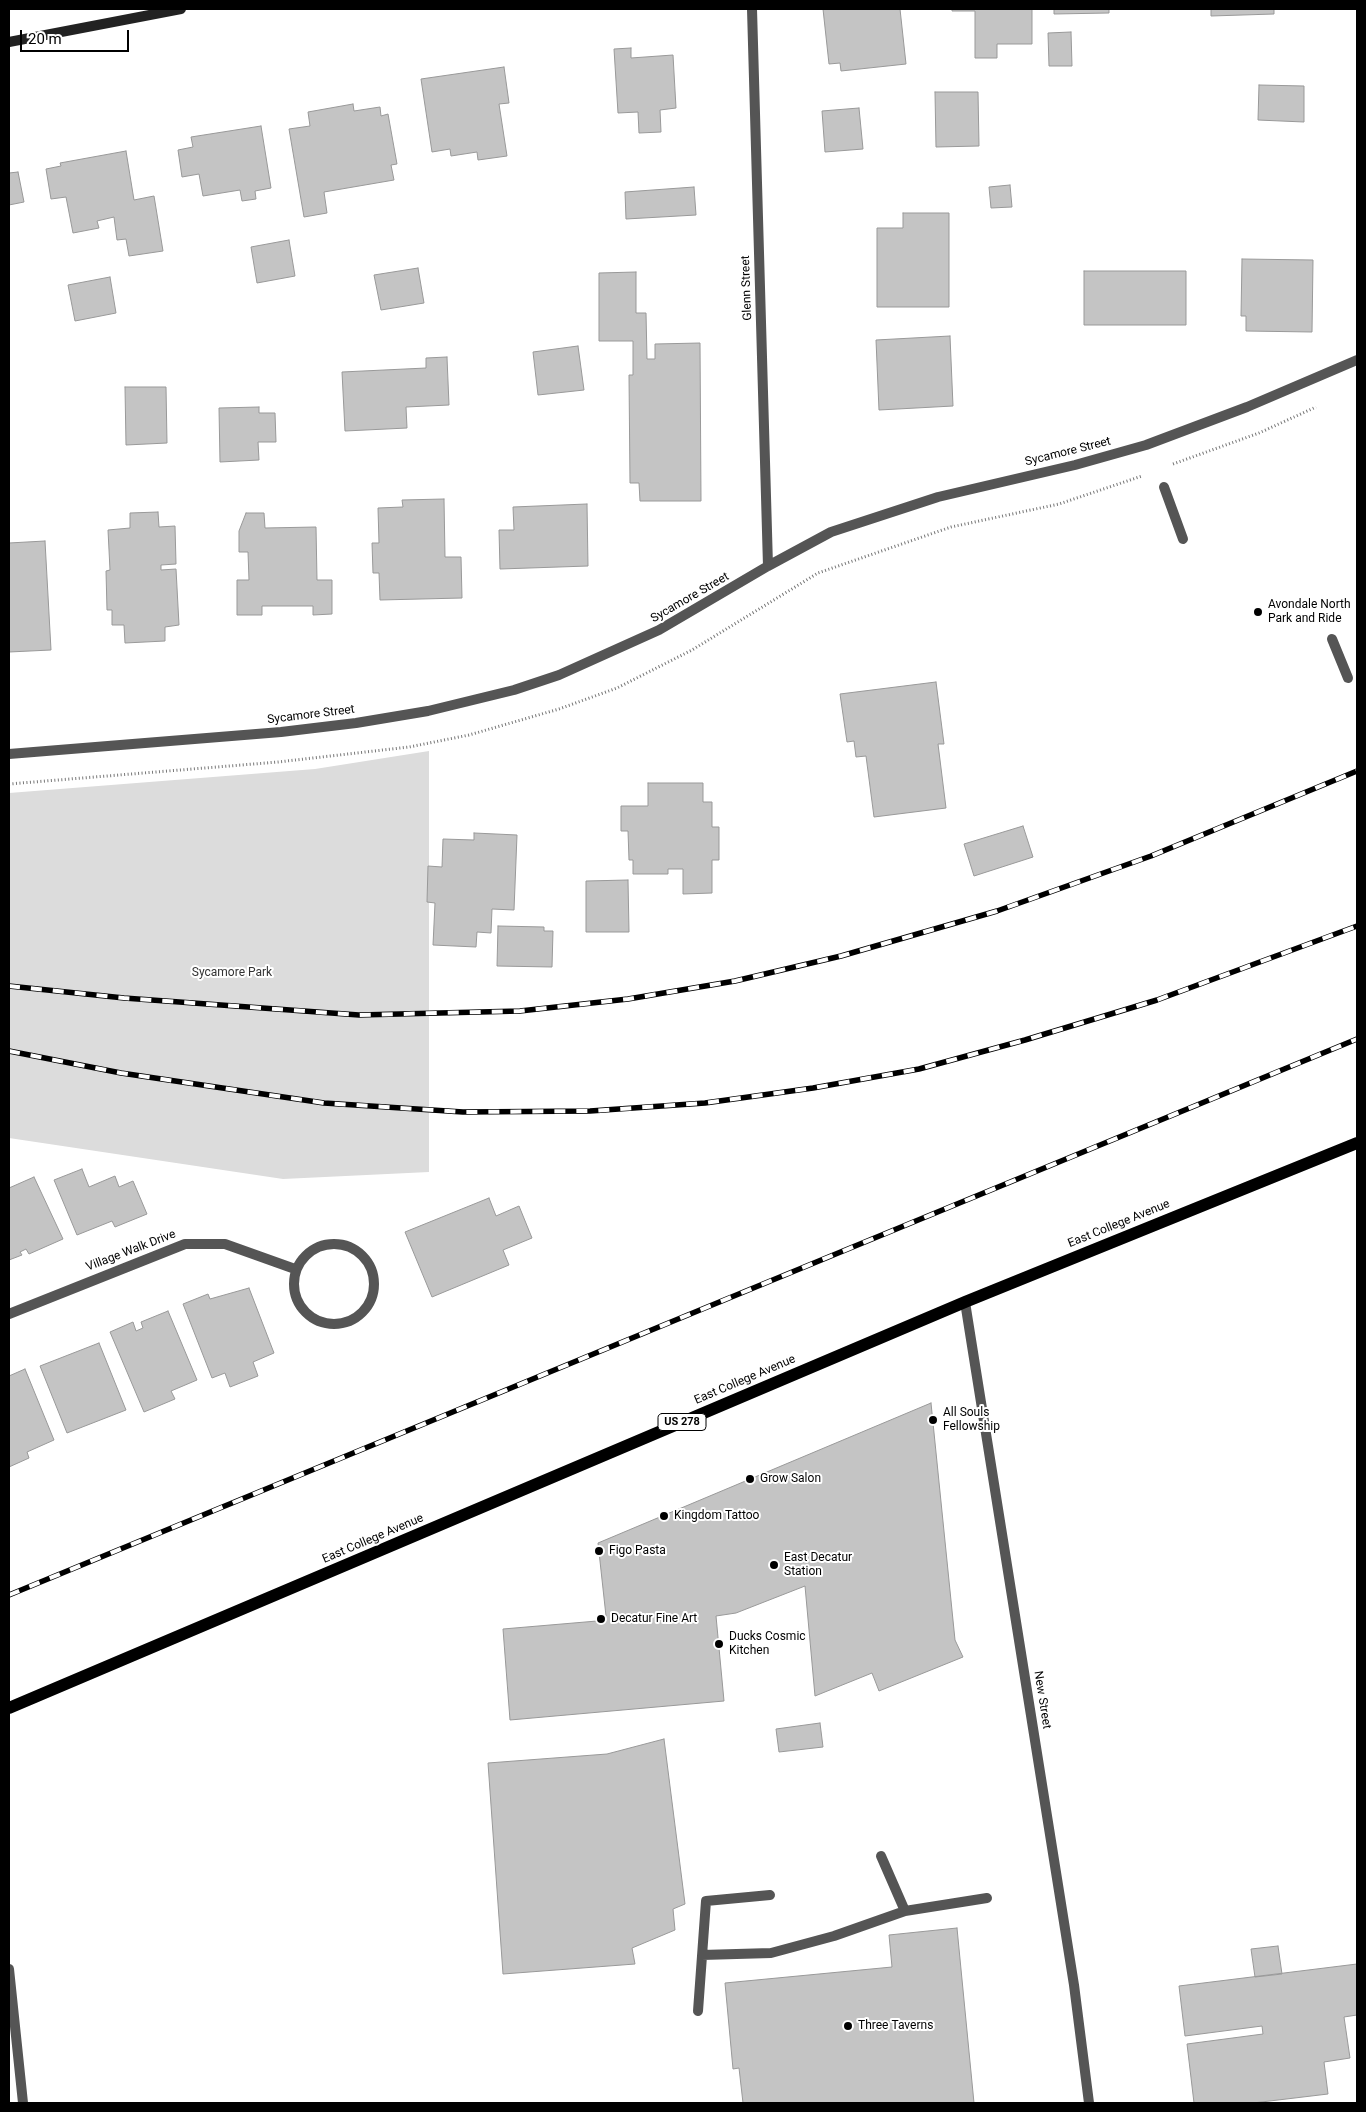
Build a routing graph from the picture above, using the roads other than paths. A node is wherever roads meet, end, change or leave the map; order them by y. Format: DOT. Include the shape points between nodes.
graph roads {
  1 [pos="181,9"];
  2 [pos="752,9"];
  3 [pos="9,42"];
  4 [pos="1357,360"];
  5 [pos="1164,488"];
  6 [pos="1183,539"];
  7 [pos="768,566"];
  8 [pos="1332,639"];
  9 [pos="1348,678"];
  10 [pos="9,754"];
  11 [pos="1357,1143"];
  12 [pos="295,1269"];
  13 [pos="965,1302"];
  14 [pos="9,1314"];
  15 [pos="9,1708"];
  16 [pos="881,1856"];
  17 [pos="770,1895"];
  18 [pos="987,1898"];
  19 [pos="905,1912"];
  20 [pos="702,1956"];
  21 [pos="9,1970"];
  22 [pos="698,2012"];
  23 [pos="24,2103"];
  24 [pos="1089,2103"];
  1 -- 3 [label="main road"];
  2 -- 7 [label="street, Glenn Street"];
  4 -- 7 [label="street, Sycamore Street" via="1146,445 1075,465 938,496 884,513 831,532"];
  5 -- 6 [label="street"];
  7 -- 10 [label="street, Sycamore Street" via="659,630 604,656 514,690 469,702 356,723 281,732"];
  8 -- 9 [label="street"];
  11 -- 13 [label="main road, East College Avenue / US 278"];
  12 -- 12 [label="street" via="293,1279 299,1306 320,1323 333,1326 358,1318 367,1309 375,1291 372,1269 366,1259 350,1246 321,1245 308,1252"];
  12 -- 14 [label="street, Village Walk Drive" via="225,1244 185,1244"];
  13 -- 15 [label="main road, East College Avenue / US 278"];
  13 -- 24 [label="street, New Street" via="1070,1957"];
  16 -- 19 [label="street"];
  17 -- 20 [label="street" via="706,1901"];
  18 -- 19 [label="street"];
  19 -- 20 [label="street" via="771,1953"];
  20 -- 22 [label="street"];
  21 -- 23 [label="street"];
}
